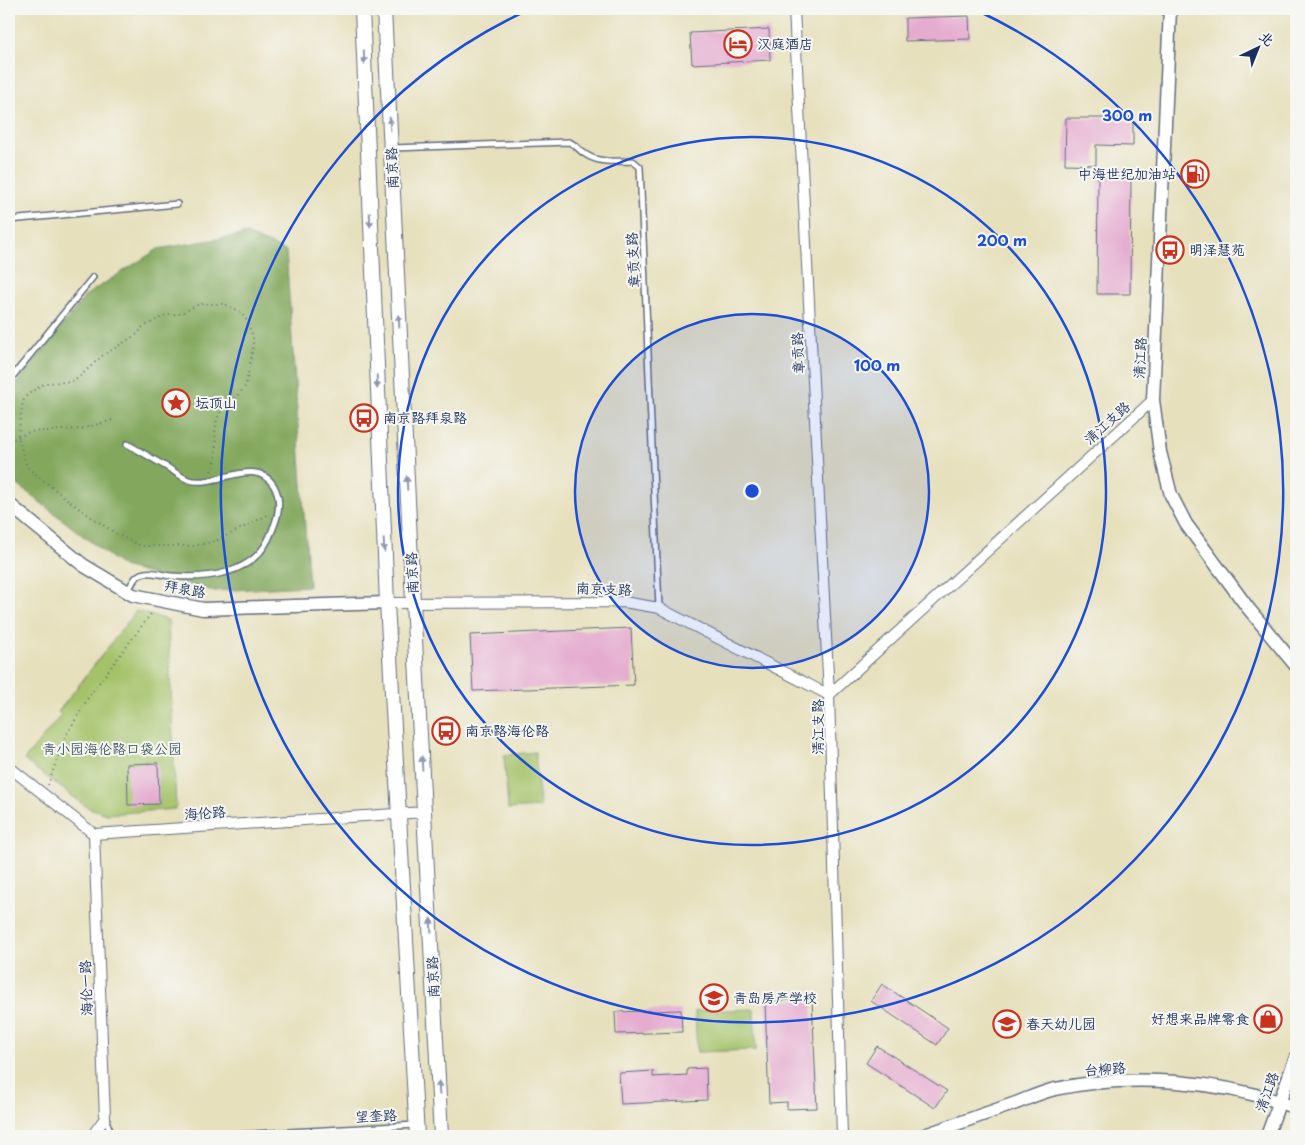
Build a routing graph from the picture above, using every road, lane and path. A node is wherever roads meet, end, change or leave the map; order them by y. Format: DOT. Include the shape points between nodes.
graph roads {
  1 [pos="362,9"];
  2 [pos="384,9"];
  3 [pos="794,9"];
  4 [pos="1170,9"];
  5 [pos="391,148"];
  6 [pos="177,204"];
  7 [pos="9,220"];
  8 [pos="93,276"];
  9 [pos="9,381"];
  10 [pos="1153,400"];
  11 [pos="113,420"];
  12 [pos="18,436"];
  13 [pos="9,441"];
  14 [pos="128,444"];
  15 [pos="200,481"];
  16 [pos="9,504"];
  17 [pos="279,509"];
  18 [pos="128,592"];
  19 [pos="161,601"];
  20 [pos="387,602"];
  21 [pos="413,602"];
  22 [pos="659,608"];
  23 [pos="1296,666"];
  24 [pos="829,695"];
  25 [pos="9,767"];
  26 [pos="45,795"];
  27 [pos="425,812"];
  28 [pos="398,814"];
  29 [pos="94,834"];
  30 [pos="1296,1057"];
  31 [pos="1279,1101"];
  32 [pos="1296,1108"];
  33 [pos="105,1118"];
  34 [pos="416,1130"];
  35 [pos="92,1136"];
  36 [pos="112,1136"];
  37 [pos="217,1136"];
  38 [pos="441,1136"];
  39 [pos="842,1136"];
  40 [pos="922,1136"];
  41 [pos="1267,1136"];
  1 -- 20 [label="main road, 南京路, one-way"];
  5 -- 2 [label="main road, 南京路, one-way"];
  3 -- 24 [label="street, 章贡路"];
  4 -- 10 [label="street, 清江路"];
  21 -- 5 [label="main road, 南京路, one-way"];
  5 -- 22 [label="lane, 章贡支路" via="569,142 600,161 633,160 640,167"];
  6 -- 7 [label="lane"];
  8 -- 9 [label="lane"];
  10 -- 23 [label="street, 清江路" via="1164,470 1171,495 1186,524"];
  10 -- 24 [label="street, 清江支路"];
  11 -- 12 [label="path" via="80,429 30,432"];
  12 -- 13 [label="path"];
  12 -- 15 [label="path" via="23,401 45,383 78,379 102,356 141,328 166,315 180,314 199,304 224,304 241,312 247,321 253,348 246,385 218,416 214,468"];
  12 -- 17 [label="path" via="29,469 77,507 140,546 193,546 216,541"];
  14 -- 15 [label="lane" via="188,480"];
  15 -- 17 [label="lane" via="246,473 261,474 268,477 278,492"];
  16 -- 18 [label="street, 拜泉路" via="83,565"];
  17 -- 18 [label="lane" via="266,544 246,564 208,576 170,576 149,572 136,577"];
  18 -- 19 [label="street, 拜泉路"];
  19 -- 20 [label="street, 拜泉路" via="203,609"];
  19 -- 26 [label="path" via="90,695 64,739"];
  20 -- 21 [label="street, 南京支路"];
  20 -- 28 [label="main road, 南京路"];
  21 -- 22 [label="street, 南京支路" via="624,602"];
  27 -- 21 [label="main road, 南京路, one-way"];
  22 -- 24 [label="street, 南京支路"];
  24 -- 39 [label="street, 清江支路"];
  25 -- 26 [label="street"];
  26 -- 29 [label="street"];
  27 -- 28 [label="street, 海伦路"];
  38 -- 27 [label="main road, 南京路, one-way"];
  28 -- 29 [label="street, 海伦路"];
  28 -- 34 [label="main road, 南京路"];
  29 -- 33 [label="street, 海伦一路"];
  30 -- 31 [label="street, 清江路"];
  31 -- 32 [label="street, 台柳路"];
  31 -- 40 [label="street, 台柳路" via="1223,1088 1172,1082 1111,1082 1054,1090"];
  31 -- 41 [label="street, 清江路"];
  33 -- 35 [label="street"];
  33 -- 36 [label="lane"];
  34 -- 37 [label="lane, 望奎路"];
}
